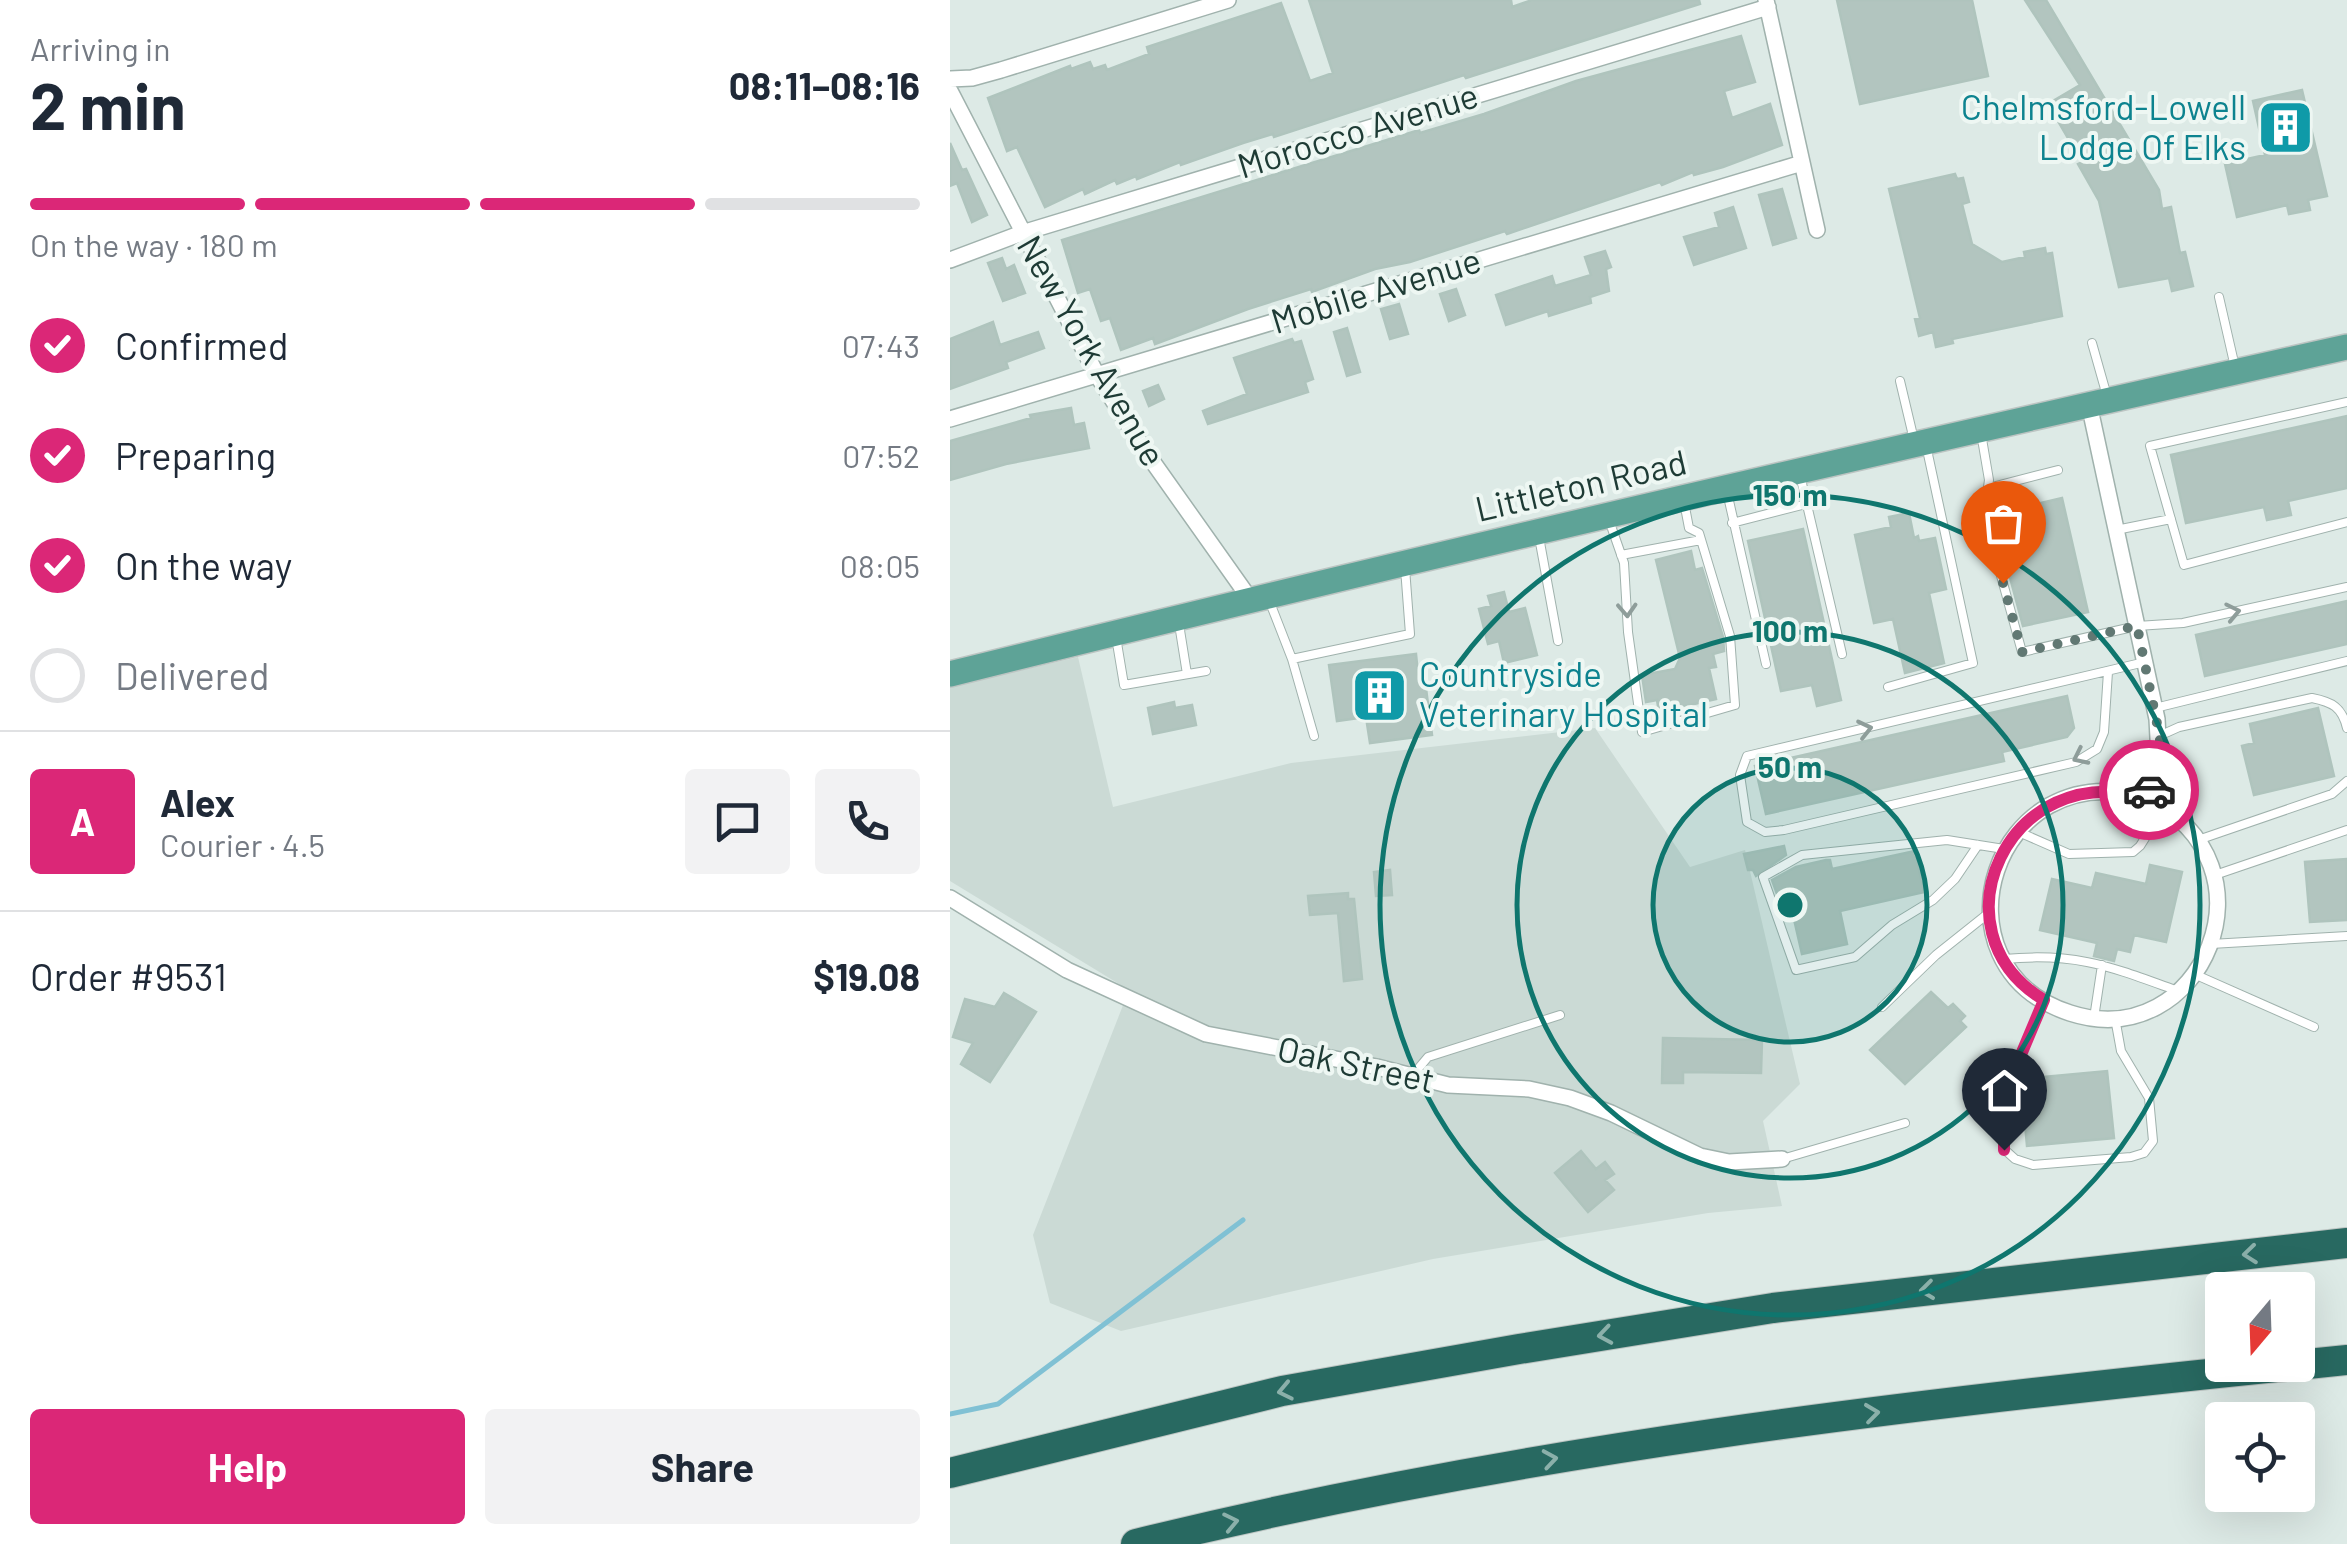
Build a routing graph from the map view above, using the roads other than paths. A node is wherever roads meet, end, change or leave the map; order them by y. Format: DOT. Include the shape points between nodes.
graph roads {
  1 [pos="1228,0"];
  2 [pos="1767,4"];
  3 [pos="950,79"];
  4 [pos="950,91"];
  5 [pos="1802,163"];
  6 [pos="1817,230"];
  7 [pos="1022,233"];
  8 [pos="950,260"];
  9 [pos="2219,297"];
  10 [pos="2092,343"];
  11 [pos="2347,347"];
  12 [pos="2236,372"];
  13 [pos="1098,375"];
  14 [pos="1900,381"];
  15 [pos="2098,402"];
  16 [pos="2347,402"];
  17 [pos="950,419"];
  18 [pos="1980,429"];
  19 [pos="1920,442"];
  20 [pos="1799,470"];
  21 [pos="2058,470"];
  22 [pos="1726,488"];
  23 [pos="1988,488"];
  24 [pos="1683,498"];
  25 [pos="1806,504"];
  26 [pos="1608,516"];
  27 [pos="2170,519"];
  28 [pos="2347,522"];
  29 [pos="1732,524"];
  30 [pos="2116,530"];
  31 [pos="1538,532"];
  32 [pos="1701,540"];
  33 [pos="1622,555"];
  34 [pos="1404,563"];
  35 [pos="2347,587"];
  36 [pos="1259,597"];
  37 [pos="1178,617"];
  38 [pos="2137,626"];
  39 [pos="1115,632"];
  40 [pos="1558,641"];
  41 [pos="1842,654"];
  42 [pos="1292,659"];
  43 [pos="2347,661"];
  44 [pos="2145,662"];
  45 [pos="1766,664"];
  46 [pos="1206,671"];
  47 [pos="2108,672"];
  48 [pos="950,674"];
  49 [pos="1187,674"];
  50 [pos="1888,686"];
  51 [pos="2155,708"];
  52 [pos="2347,728"];
  53 [pos="1314,736"];
  54 [pos="2159,736"];
  55 [pos="2347,781"];
  56 [pos="2146,798"];
  57 [pos="2164,808"];
  58 [pos="2347,830"];
  59 [pos="2018,831"];
  60 [pos="2198,840"];
  61 [pos="1978,845"];
  62 [pos="2004,849"];
  63 [pos="2215,875"];
  64 [pos="950,898"];
  65 [pos="1990,912"];
  66 [pos="2347,936"];
  67 [pos="2211,944"];
  68 [pos="2004,959"];
  69 [pos="2102,965"];
  70 [pos="2194,974"];
  71 [pos="2178,991"];
  72 [pos="2044,1000"];
  73 [pos="1882,1007"];
  74 [pos="1560,1015"];
  75 [pos="2094,1018"];
  76 [pos="2115,1018"];
  77 [pos="2314,1026"];
  78 [pos="1412,1076"];
  79 [pos="1906,1123"];
  80 [pos="1782,1159"];
  81 [pos="2347,1243"];
  82 [pos="2347,1360"];
  83 [pos="2315,1363"];
  84 [pos="2205,1376"];
  85 [pos="950,1473"];
  86 [pos="1136,1544"];
  1 -- 3 [label="street" via="1001,70"];
  2 -- 5 [label="street"];
  2 -- 7 [label="street, Morocco Avenue"];
  4 -- 7 [label="street, New York Avenue"];
  5 -- 6 [label="street"];
  5 -- 13 [label="street, Mobile Avenue"];
  7 -- 8 [label="street, Morocco Avenue"];
  7 -- 13 [label="street, New York Avenue"];
  9 -- 12 [label="lane"];
  10 -- 15 [label="lane"];
  11 -- 12 [label="main road, Littleton Road"];
  12 -- 15 [label="main road, Littleton Road"];
  13 -- 17 [label="street, Mobile Avenue"];
  13 -- 36 [label="street, New York Avenue" via="1142,448"];
  14 -- 19 [label="lane"];
  15 -- 18 [label="main road, Littleton Road"];
  15 -- 30 [label="street"];
  16 -- 27 [label="lane" via="2150,446"];
  18 -- 19 [label="main road, Littleton Road"];
  18 -- 23 [label="lane"];
  19 -- 20 [label="main road, Littleton Road"];
  19 -- 50 [label="lane" via="1973,664"];
  20 -- 22 [label="main road, Littleton Road"];
  20 -- 25 [label="lane"];
  21 -- 23 [label="lane"];
  22 -- 24 [label="main road, Littleton Road"];
  22 -- 29 [label="lane"];
  23 -- 38 [label="lane" via="1984,514 2022,652"];
  24 -- 26 [label="main road, Littleton Road"];
  24 -- 32 [label="lane" via="1689,528"];
  25 -- 29 [label="lane"];
  25 -- 41 [label="lane"];
  26 -- 31 [label="main road, Littleton Road"];
  26 -- 33 [label="lane"];
  27 -- 28 [label="lane" via="2184,565"];
  27 -- 30 [label="lane"];
  29 -- 45 [label="lane"];
  30 -- 38 [label="street"];
  31 -- 34 [label="main road, Littleton Road"];
  31 -- 40 [label="lane"];
  32 -- 33 [label="lane"];
  33 -- 32 [label="lane, one-way" via="1642,732 1735,705 1730,636"];
  34 -- 36 [label="main road, Littleton Road"];
  34 -- 42 [label="lane" via="1410,634"];
  38 -- 35 [label="lane, one-way"];
  36 -- 37 [label="main road, Littleton Road"];
  36 -- 42 [label="lane"];
  37 -- 39 [label="main road, Littleton Road"];
  37 -- 49 [label="lane"];
  38 -- 44 [label="street"];
  39 -- 48 [label="main road, Littleton Road"];
  39 -- 49 [label="lane" via="1124,685"];
  42 -- 53 [label="lane"];
  43 -- 51 [label="lane"];
  44 -- 47 [label="lane"];
  44 -- 51 [label="street"];
  46 -- 49 [label="lane"];
  47 -- 47 [label="lane, one-way" via="2104,732 2097,749 2076,762 1784,830 1765,832 1747,822 1740,775 1747,756"];
  51 -- 54 [label="street"];
  52 -- 54 [label="lane" via="2338,707 2312,698"];
  54 -- 56 [label="street"];
  55 -- 60 [label="lane" via="2332,794"];
  56 -- 57 [label="street"];
  56 -- 59 [label="street" via="2081,793 2050,804"];
  57 -- 59 [label="lane" via="2132,852 2070,854"];
  57 -- 60 [label="street"];
  58 -- 63 [label="lane"];
  59 -- 62 [label="street"];
  60 -- 63 [label="street"];
  61 -- 61 [label="lane" via="1946,840 1802,855 1763,877 1796,970 1854,957 1933,900"];
  61 -- 62 [label="lane"];
  62 -- 65 [label="street"];
  63 -- 67 [label="street"];
  64 -- 78 [label="street, Oak Street" via="1067,970 1206,1034"];
  65 -- 68 [label="street"];
  65 -- 73 [label="lane"];
  66 -- 67 [label="lane"];
  67 -- 70 [label="street"];
  68 -- 69 [label="lane" via="2047,955"];
  68 -- 72 [label="street"];
  69 -- 71 [label="lane"];
  69 -- 75 [label="lane"];
  70 -- 71 [label="street"];
  70 -- 77 [label="lane"];
  71 -- 76 [label="street" via="2156,1006"];
  72 -- 75 [label="street"];
  72 -- 76 [label="lane" via="2004,1095 2004,1150 2033,1165 2131,1158 2153,1141 2149,1098 2121,1052"];
  74 -- 78 [label="lane" via="1428,1057"];
  75 -- 76 [label="street"];
  78 -- 80 [label="street, Oak Street" via="1570,1098 1700,1156"];
  79 -- 80 [label="lane"];
  81 -- 85 [label="highway, one-way" via="1773,1308 1519,1348 1282,1391"];
  82 -- 83 [label="highway"];
  86 -- 84 [label="highway, one-way" via="1362,1494 1692,1436"];
}
